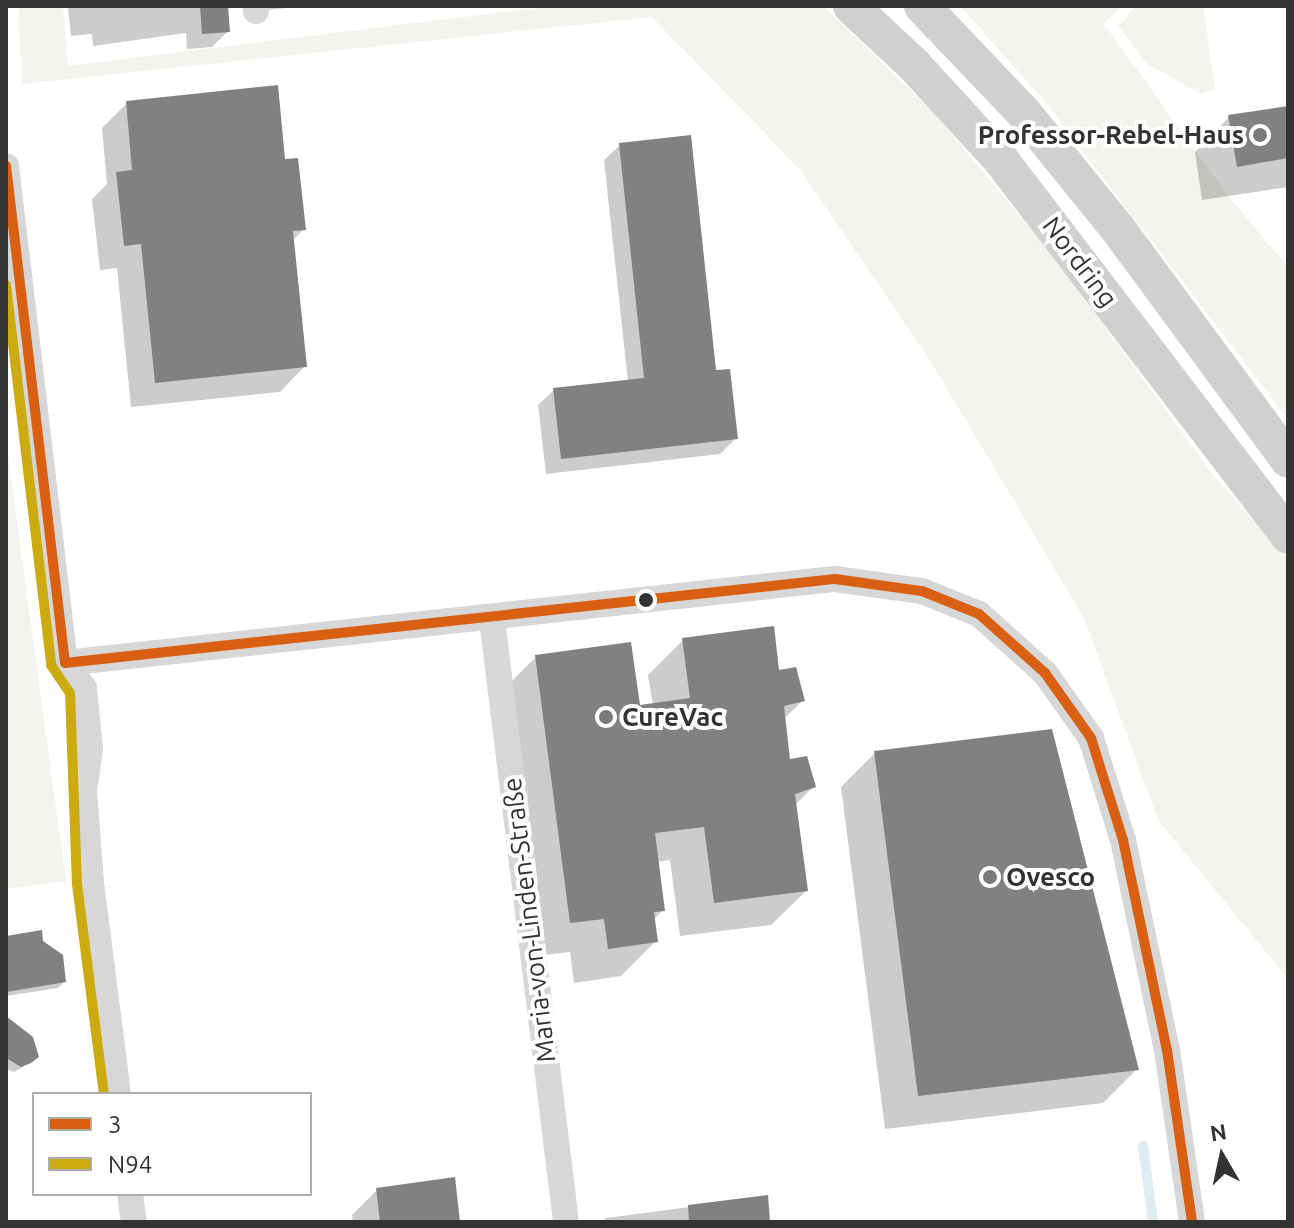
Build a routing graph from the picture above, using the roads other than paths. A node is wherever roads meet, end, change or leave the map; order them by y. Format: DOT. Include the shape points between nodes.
graph roads {
  1 [pos="851,6"];
  2 [pos="922,6"];
  3 [pos="6,166"];
  4 [pos="1288,460"];
  5 [pos="1288,536"];
  6 [pos="492,619"];
  7 [pos="65,663"];
  8 [pos="118,1092"];
  9 [pos="130,1196"];
  10 [pos="134,1222"];
  11 [pos="566,1222"];
  12 [pos="1192,1222"];
  1 -- 5 [label="street, Nordring" via="1001,160"];
  2 -- 4 [label="street, Nordring" via="1062,160"];
  3 -- 7 [label="street"];
  6 -- 7 [label="street"];
  6 -- 11 [label="street, Maria-von-Linden-Straße"];
  6 -- 12 [label="street" via="835,579 922,591 979,614 1045,673 1091,738 1130,870 1167,1050"];
  7 -- 8 [label="street" via="84,688 91,883"];
  9 -- 10 [label="street"];
}
